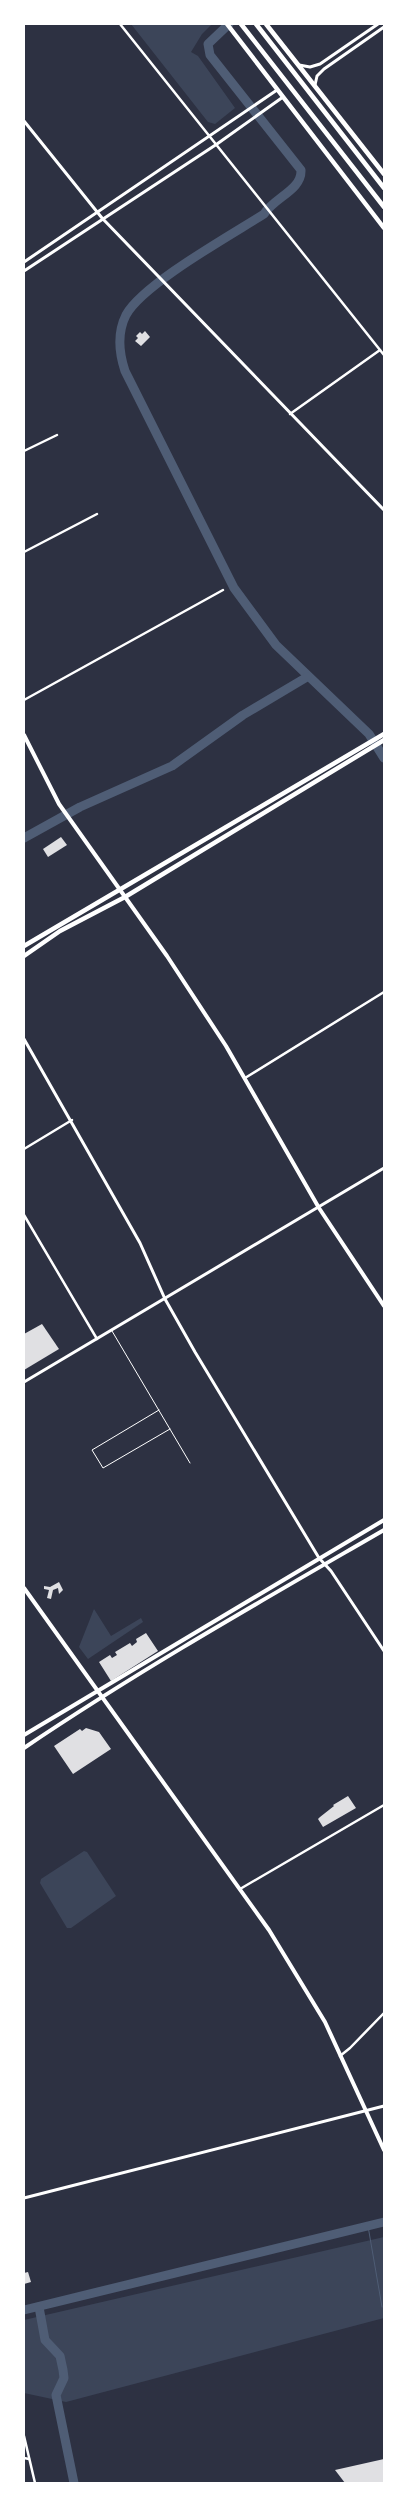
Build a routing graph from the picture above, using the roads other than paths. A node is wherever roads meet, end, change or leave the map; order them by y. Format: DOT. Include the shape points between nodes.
graph roads {
  1 [pos="120,24"];
  2 [pos="227,24"];
  3 [pos="241,24"];
  4 [pos="256,24"];
  5 [pos="266,24"];
  6 [pos="378,24"];
  7 [pos="384,27"];
  8 [pos="299,65"];
  9 [pos="315,86"];
  10 [pos="278,90"];
  11 [pos="283,97"];
  12 [pos="24,121"];
  13 [pos="211,136"];
  14 [pos="217,144"];
  15 [pos="384,174"];
  16 [pos="384,188"];
  17 [pos="384,207"];
  18 [pos="97,212"];
  19 [pos="102,218"];
  20 [pos="384,228"];
  21 [pos="24,262"];
  22 [pos="24,271"];
  23 [pos="380,350"];
  24 [pos="384,355"];
  25 [pos="290,414"];
  26 [pos="57,435"];
  27 [pos="24,451"];
  28 [pos="384,510"];
  29 [pos="97,514"];
  30 [pos="24,552"];
  31 [pos="223,590"];
  32 [pos="24,700"];
  33 [pos="384,734"];
  34 [pos="24,735"];
  35 [pos="382,740"];
  36 [pos="120,890"];
  37 [pos="125,897"];
  38 [pos="24,946"];
  39 [pos="24,956"];
  40 [pos="384,992"];
  41 [pos="24,1039"];
  42 [pos="245,1078"];
  43 [pos="72,1120"];
  44 [pos="24,1149"];
  45 [pos="384,1168"];
  46 [pos="318,1208"];
  47 [pos="24,1215"];
  48 [pos="165,1299"];
  49 [pos="384,1306"];
  50 [pos="112,1330"];
  51 [pos="97,1339"];
  52 [pos="24,1382"];
  53 [pos="159,1410"];
  54 [pos="170,1429"];
  55 [pos="190,1463"];
  56 [pos="384,1520"];
  57 [pos="384,1530"];
  58 [pos="318,1558"];
  59 [pos="324,1565"];
  60 [pos="24,1588"];
  61 [pos="384,1651"];
  62 [pos="96,1690"];
  63 [pos="101,1696"];
  64 [pos="24,1735"];
  65 [pos="24,1748"];
  66 [pos="384,1806"];
  67 [pos="240,1890"];
  68 [pos="384,2013"];
  69 [pos="340,2056"];
  70 [pos="384,2106"];
  71 [pos="366,2111"];
  72 [pos="384,2150"];
  73 [pos="24,2198"];
  74 [pos="24,2436"];
  75 [pos="24,2458"];
  76 [pos="29,2458"];
  77 [pos="35,2483"];
  1 -- 13 [label="street"];
  2 -- 10 [label="main road"];
  3 -- 17 [label="main road"];
  4 -- 16 [label="main road"];
  5 -- 8 [label="main road"];
  6 -- 8 [label="street" via="320,64 310,67"];
  7 -- 9 [label="street" via="324,69 317,76"];
  8 -- 9 [label="main road"];
  9 -- 15 [label="main road"];
  10 -- 11 [label="main road"];
  10 -- 13 [label="street"];
  11 -- 14 [label="street"];
  11 -- 20 [label="main road"];
  12 -- 18 [label="street"];
  13 -- 14 [label="street"];
  13 -- 18 [label="street"];
  14 -- 19 [label="street"];
  14 -- 23 [label="street"];
  18 -- 19 [label="street"];
  18 -- 21 [label="street"];
  19 -- 22 [label="street"];
  19 -- 25 [label="street"];
  23 -- 24 [label="street"];
  23 -- 25 [label="street"];
  25 -- 28 [label="street"];
  26 -- 27 [label="street"];
  29 -- 30 [label="street"];
  31 -- 32 [label="street"];
  33 -- 35 [label="main road"];
  34 -- 36 [label="main road" via="59,804"];
  35 -- 36 [label="main road" via="365,745"];
  35 -- 37 [label="main road"];
  36 -- 37 [label="main road"];
  36 -- 38 [label="main road"];
  37 -- 39 [label="main road" via="60,932"];
  37 -- 42 [label="main road"];
  40 -- 42 [label="street"];
  41 -- 43 [label="street"];
  42 -- 46 [label="main road"];
  43 -- 44 [label="street"];
  43 -- 48 [label="street" via="140,1243"];
  45 -- 46 [label="street"];
  46 -- 48 [label="street"];
  46 -- 49 [label="main road"];
  47 -- 51 [label="street"];
  48 -- 50 [label="street"];
  48 -- 58 [label="street"];
  50 -- 51 [label="street"];
  50 -- 53 [label="lane"];
  51 -- 52 [label="street"];
  53 -- 54 [label="lane"];
  53 -- 54 [label="lane" via="92,1450 103,1468"];
  54 -- 55 [label="lane"];
  56 -- 58 [label="main road"];
  57 -- 59 [label="main road"];
  58 -- 59 [label="street"];
  58 -- 62 [label="main road"];
  59 -- 61 [label="street"];
  59 -- 63 [label="main road"];
  60 -- 62 [label="main road"];
  62 -- 63 [label="main road"];
  62 -- 64 [label="main road"];
  63 -- 65 [label="main road"];
  63 -- 67 [label="main road"];
  66 -- 67 [label="street"];
  67 -- 69 [label="main road" via="269,1930 325,2022"];
  68 -- 69 [label="street"];
  69 -- 71 [label="main road"];
  70 -- 71 [label="street"];
  71 -- 72 [label="main road"];
  71 -- 73 [label="street"];
  74 -- 76 [label="street"];
  75 -- 76 [label="street"];
  76 -- 77 [label="street"];
}
